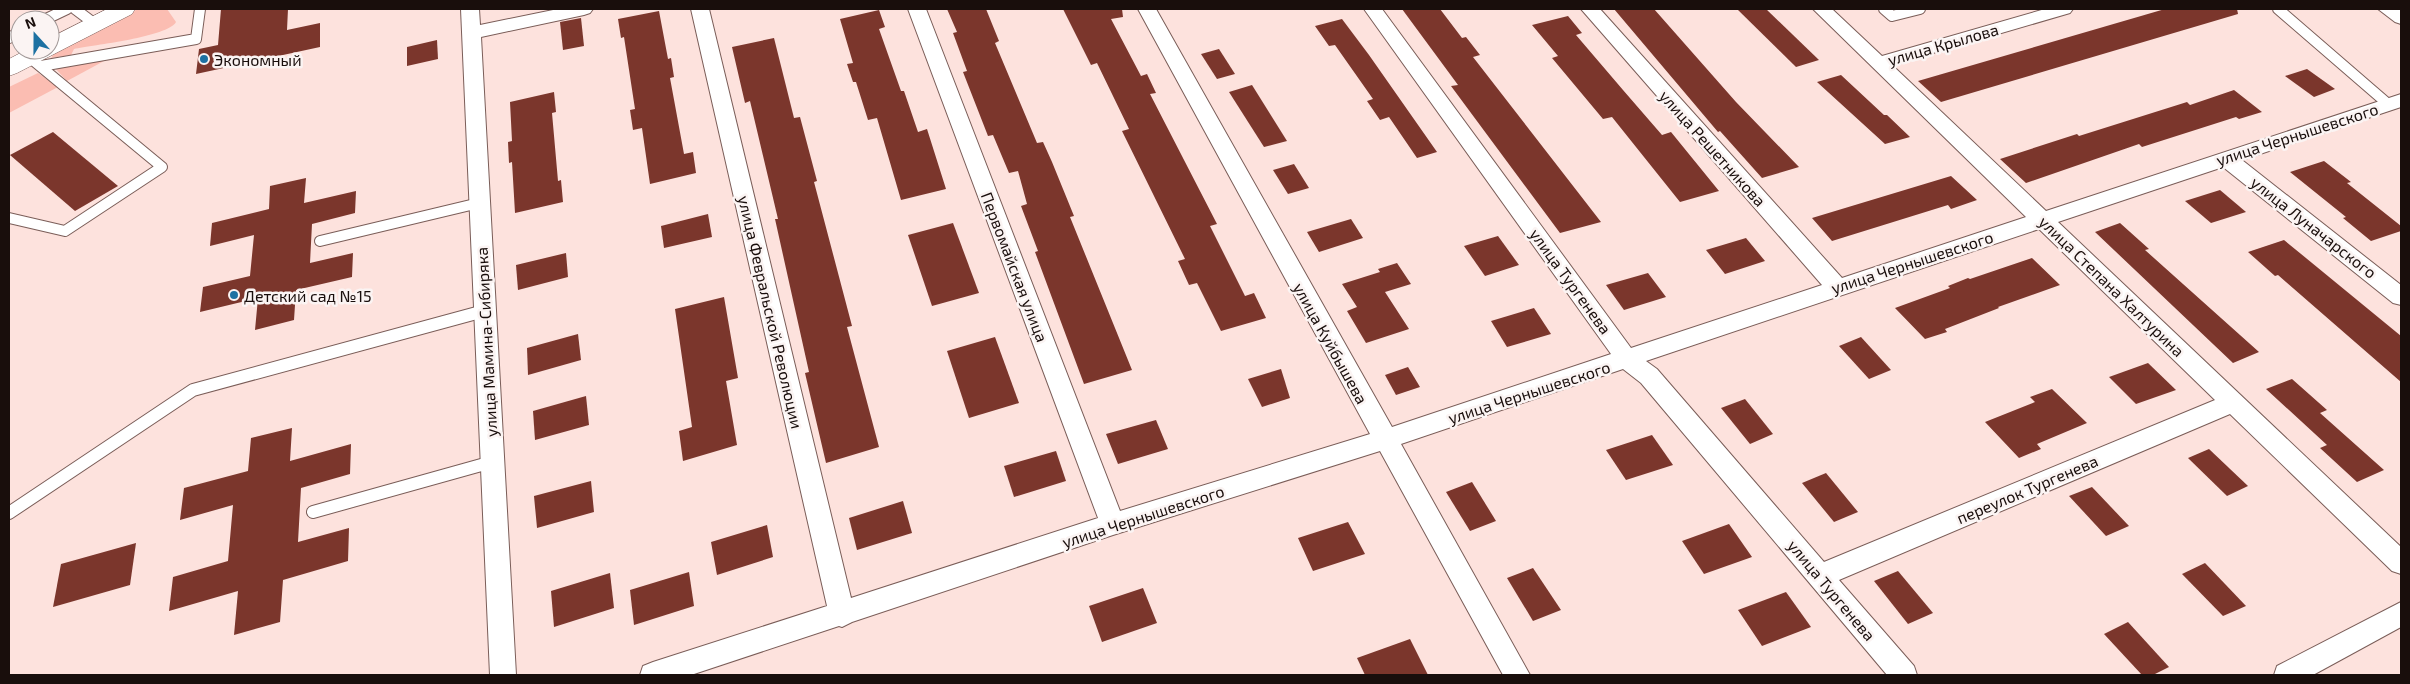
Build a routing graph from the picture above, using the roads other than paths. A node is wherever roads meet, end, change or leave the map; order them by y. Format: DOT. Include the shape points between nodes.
graph roads {
  1 [pos="75,9"];
  2 [pos="124,9"];
  3 [pos="200,9"];
  4 [pos="470,9"];
  5 [pos="584,9"];
  6 [pos="700,9"];
  7 [pos="917,9"];
  8 [pos="1147,9"];
  9 [pos="1373,9"];
  10 [pos="1590,9"];
  11 [pos="1822,9"];
  12 [pos="1884,9"];
  13 [pos="1920,9"];
  14 [pos="2064,9"];
  15 [pos="2278,9"];
  16 [pos="2388,9"];
  17 [pos="2401,18"];
  18 [pos="94,24"];
  19 [pos="470,33"];
  20 [pos="60,44"];
  21 [pos="60,53"];
  22 [pos="29,60"];
  23 [pos="45,60"];
  24 [pos="1879,63"];
  25 [pos="9,68"];
  26 [pos="2395,102"];
  27 [pos="2226,158"];
  28 [pos="479,203"];
  29 [pos="9,218"];
  30 [pos="2042,219"];
  31 [pos="320,241"];
  32 [pos="1837,287"];
  33 [pos="2401,297"];
  34 [pos="484,311"];
  35 [pos="1627,359"];
  36 [pos="2234,402"];
  37 [pos="1385,440"];
  38 [pos="492,462"];
  39 [pos="9,512"];
  40 [pos="314,512"];
  41 [pos="1113,524"];
  42 [pos="2401,563"];
  43 [pos="1820,576"];
  44 [pos="2401,614"];
  45 [pos="842,615"];
  46 [pos="503,675"];
  47 [pos="653,675"];
  48 [pos="1517,675"];
  49 [pos="1904,675"];
  50 [pos="2287,675"];
  1 -- 18 [label="lane"];
  2 -- 18 [label="street"];
  3 -- 21 [label="lane" via="196,39"];
  4 -- 19 [label="street, улица Мамина-Сибиряка"];
  5 -- 19 [label="street"];
  6 -- 45 [label="street, улица Февральской Революции"];
  7 -- 41 [label="street, Первомайская улица"];
  8 -- 37 [label="street, улица Куйбышева"];
  9 -- 35 [label="street, улица Тургенева"];
  10 -- 32 [label="street, улица Решетникова"];
  11 -- 24 [label="street, улица Степана Халтурина"];
  12 -- 13 [label="lane" via="1892,16"];
  14 -- 24 [label="street, улица Крылова"];
  15 -- 26 [label="lane"];
  16 -- 17 [label="street"];
  18 -- 20 [label="street"];
  19 -- 28 [label="street, улица Мамина-Сибиряка"];
  22 -- 25 [label="street"];
  23 -- 29 [label="lane" via="65,89 162,167 66,231"];
  24 -- 30 [label="street, улица Степана Халтурина"];
  26 -- 27 [label="street, улица Чернышевского"];
  27 -- 30 [label="street, улица Чернышевского"];
  27 -- 33 [label="street, улица Луначарского"];
  28 -- 31 [label="lane"];
  28 -- 34 [label="street, улица Мамина-Сибиряка"];
  30 -- 32 [label="street, улица Чернышевского"];
  30 -- 36 [label="street, улица Степана Халтурина"];
  32 -- 35 [label="street, улица Чернышевского"];
  34 -- 38 [label="street, улица Мамина-Сибиряка"];
  34 -- 39 [label="lane" via="193,390"];
  35 -- 37 [label="street, улица Чернышевского"];
  35 -- 43 [label="street, улица Тургенева" via="1649,376"];
  36 -- 42 [label="street, улица Степана Халтурина"];
  36 -- 43 [label="street, переулок Тургенева"];
  37 -- 41 [label="street, улица Чернышевского"];
  37 -- 48 [label="street, улица Куйбышева"];
  38 -- 40 [label="lane"];
  38 -- 46 [label="street, улица Мамина-Сибиряка"];
  41 -- 45 [label="street, улица Чернышевского"];
  43 -- 49 [label="street, улица Тургенева"];
  44 -- 50 [label="street"];
  45 -- 47 [label="street, улица Чернышевского"];
}
